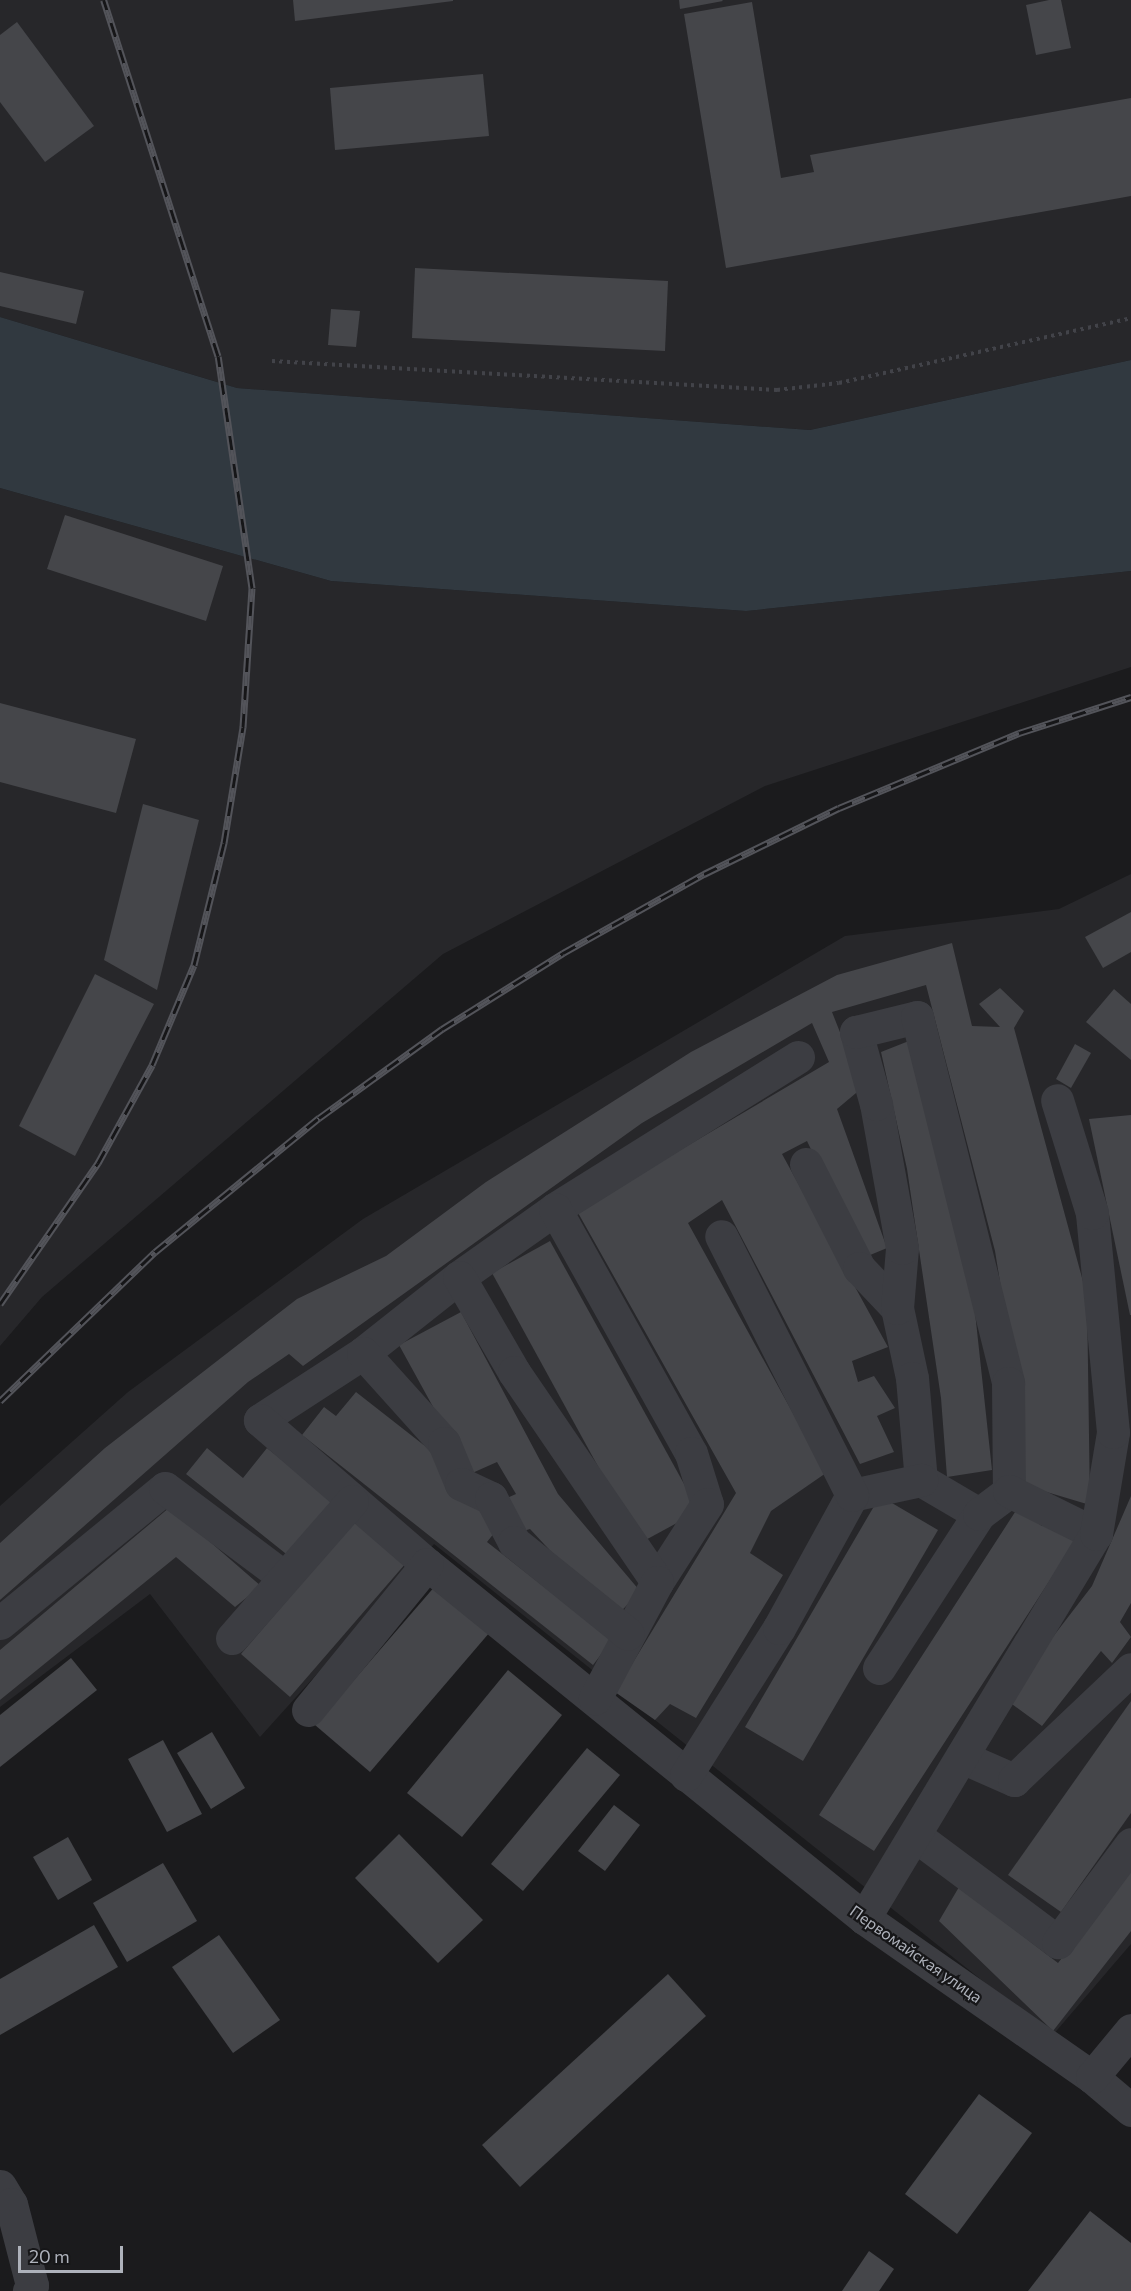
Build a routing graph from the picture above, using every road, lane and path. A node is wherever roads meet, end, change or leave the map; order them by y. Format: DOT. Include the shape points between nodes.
graph roads {
  1 [pos="1131,318"];
  2 [pos="272,361"];
  3 [pos="798,1057"];
  4 [pos="1057,1101"];
  5 [pos="806,1164"];
  6 [pos="555,1209"];
  7 [pos="721,1236"];
  8 [pos="459,1277"];
  9 [pos="897,1308"];
  10 [pos="363,1353"];
  11 [pos="921,1480"];
  12 [pos="1009,1491"];
  13 [pos="852,1495"];
  14 [pos="352,1501"];
  15 [pos="979,1514"];
  16 [pos="1096,1534"];
  17 [pos="428,1564"];
  18 [pos="284,1577"];
  19 [pos="657,1582"];
  20 [pos="0,1623"];
  21 [pos="628,1634"];
  22 [pos="232,1638"];
  23 [pos="879,1668"];
  24 [pos="1131,1669"];
  25 [pos="595,1698"];
  26 [pos="308,1710"];
  27 [pos="964,1758"];
  28 [pos="695,1784"];
  29 [pos="917,1837"];
  30 [pos="1131,1844"];
  31 [pos="864,1918"];
  32 [pos="1131,2030"];
  33 [pos="1092,2077"];
  34 [pos="1131,2110"];
  35 [pos="0,2186"];
  36 [pos="29,2291"];
  1 -- 2 [label="path" via="839,383 777,390"];
  3 -- 6 [label="street"];
  4 -- 16 [label="street" via="1092,1213 1113,1432"];
  5 -- 9 [label="street" via="859,1268"];
  6 -- 8 [label="street"];
  6 -- 19 [label="street" via="691,1453 707,1504"];
  7 -- 13 [label="street"];
  8 -- 10 [label="street"];
  8 -- 19 [label="street" via="514,1372"];
  9 -- 11 [label="street" via="912,1378"];
  9 -- 12 [label="street" via="902,1248 876,1104 856,1032 917,1017 1008,1383"];
  10 -- 14 [label="street, Первомайская улица" via="260,1420"];
  10 -- 21 [label="street" via="444,1443 460,1484 491,1498 514,1542"];
  11 -- 13 [label="street"];
  11 -- 15 [label="street"];
  12 -- 15 [label="street"];
  12 -- 16 [label="street"];
  13 -- 28 [label="street"];
  14 -- 17 [label="street, Первомайская улица"];
  14 -- 18 [label="street"];
  15 -- 23 [label="street"];
  16 -- 27 [label="street"];
  17 -- 25 [label="street, Первомайская улица"];
  17 -- 26 [label="street"];
  18 -- 20 [label="street" via="165,1488"];
  18 -- 22 [label="street"];
  19 -- 21 [label="street"];
  21 -- 25 [label="street"];
  24 -- 27 [label="street" via="1014,1780"];
  25 -- 28 [label="street, Первомайская улица"];
  27 -- 29 [label="street"];
  28 -- 31 [label="street, Первомайская улица"];
  29 -- 30 [label="street" via="1058,1942"];
  29 -- 31 [label="street"];
  31 -- 33 [label="street, Первомайская улица"];
  32 -- 33 [label="street"];
  33 -- 34 [label="street, Первомайская улица"];
  35 -- 36 [label="street" via="11,2204 32,2285"];
}
